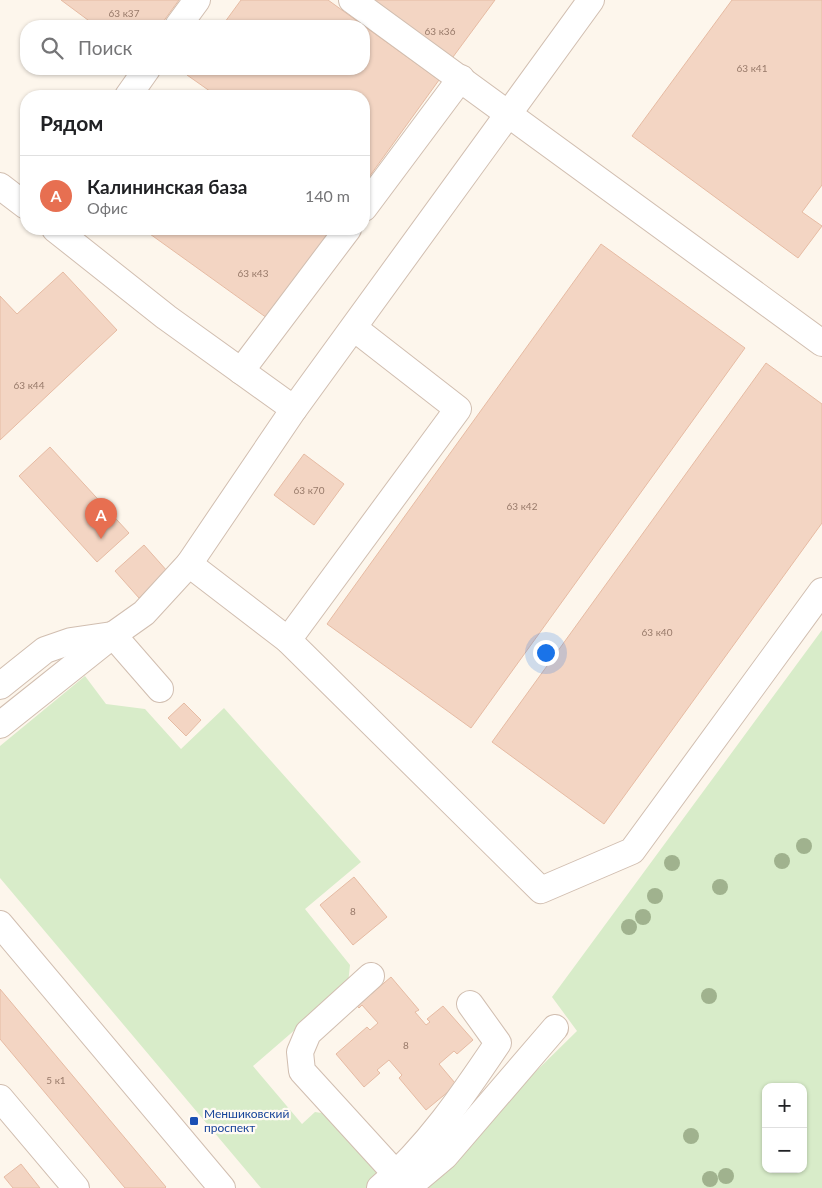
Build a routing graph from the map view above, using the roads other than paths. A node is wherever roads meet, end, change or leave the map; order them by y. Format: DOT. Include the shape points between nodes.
graph roads {
  1 [pos="197,0"];
  2 [pos="352,0"];
  3 [pos="591,0"];
  4 [pos="182,20"];
  5 [pos="143,75"];
  6 [pos="461,78"];
  7 [pos="132,90"];
  8 [pos="510,114"];
  9 [pos="0,186"];
  10 [pos="370,200"];
  11 [pos="20,201"];
  12 [pos="63,235"];
  13 [pos="343,235"];
  14 [pos="354,328"];
  15 [pos="822,343"];
  16 [pos="241,371"];
  17 [pos="294,409"];
  18 [pos="189,564"];
  19 [pos="822,591"];
  20 [pos="113,635"];
  21 [pos="288,640"];
  22 [pos="0,686"];
  23 [pos="160,689"];
  24 [pos="0,725"];
  25 [pos="0,924"];
  26 [pos="371,976"];
  27 [pos="470,1004"];
  28 [pos="555,1028"];
  29 [pos="0,1098"];
  30 [pos="395,1183"];
  31 [pos="216,1186"];
  32 [pos="76,1188"];
  1 -- 4 [label="street"];
  2 -- 6 [label="street"];
  3 -- 8 [label="street"];
  5 -- 7 [label="street"];
  6 -- 8 [label="street"];
  6 -- 10 [label="street"];
  8 -- 14 [label="street"];
  8 -- 15 [label="street"];
  9 -- 11 [label="street"];
  12 -- 16 [label="street" via="166,317"];
  13 -- 16 [label="street"];
  14 -- 17 [label="street"];
  14 -- 21 [label="street" via="458,408"];
  16 -- 17 [label="street"];
  17 -- 18 [label="street"];
  18 -- 20 [label="street" via="144,613"];
  18 -- 21 [label="street"];
  19 -- 21 [label="street" via="632,851 541,890"];
  20 -- 22 [label="street" via="44,650"];
  20 -- 23 [label="street"];
  20 -- 24 [label="street"];
  25 -- 31 [label="street"];
  26 -- 30 [label="street" via="308,1033 300,1052 302,1071"];
  27 -- 30 [label="street" via="498,1043"];
  28 -- 30 [label="street" via="445,1156"];
  29 -- 32 [label="street"];
}
